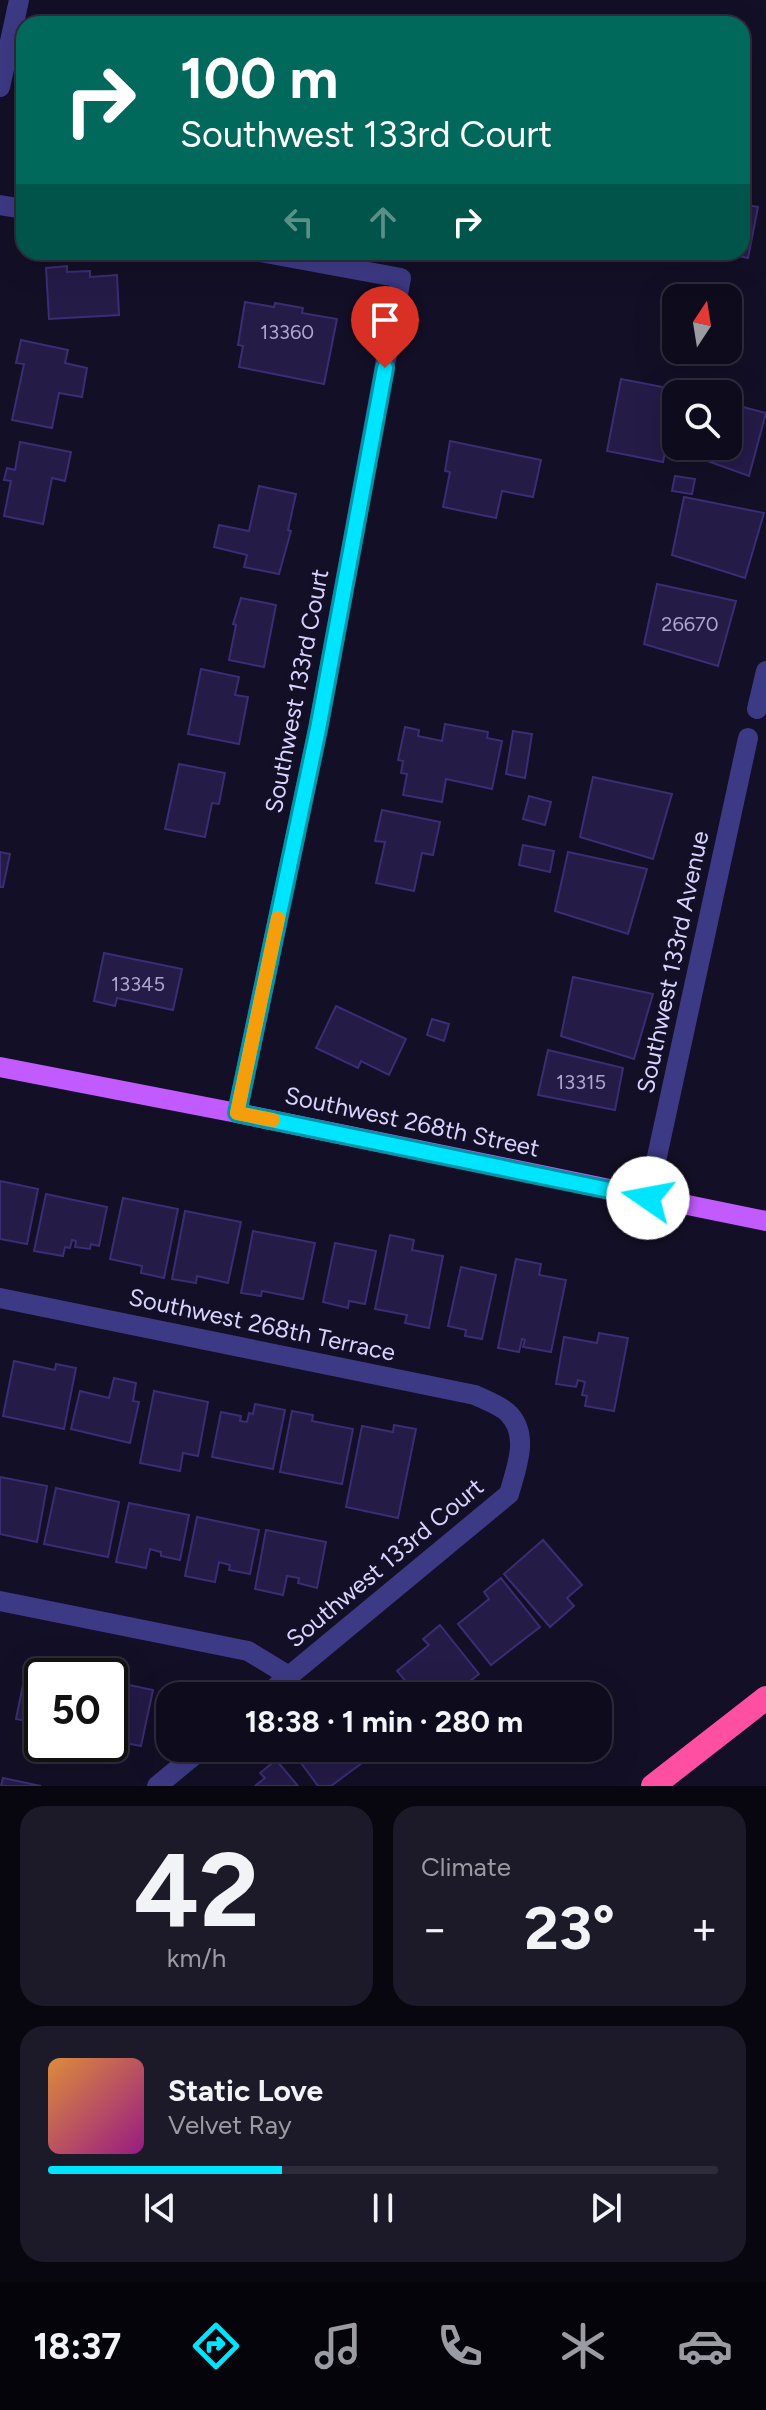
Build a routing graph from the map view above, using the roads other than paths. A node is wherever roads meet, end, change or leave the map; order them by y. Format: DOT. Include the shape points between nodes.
graph roads {
  1 [pos="19,0"];
  2 [pos="0,87"];
  3 [pos="303,260"];
  4 [pos="766,671"];
  5 [pos="757,709"];
  6 [pos="748,738"];
  7 [pos="0,1067"];
  8 [pos="237,1113"];
  9 [pos="648,1198"];
  10 [pos="766,1221"];
  11 [pos="0,1298"];
  12 [pos="509,1413"];
  13 [pos="0,1601"];
  14 [pos="289,1676"];
  15 [pos="282,1682"];
  16 [pos="766,1698"];
  17 [pos="186,1762"];
  18 [pos="157,1786"];
  19 [pos="653,1786"];
  1 -- 2 [label="street"];
  3 -- 8 [label="street, Southwest 133rd Court" via="401,278 318,729"];
  4 -- 5 [label="street"];
  6 -- 9 [label="street, Southwest 133rd Avenue"];
  7 -- 8 [label="main road, Southwest 268th Street"];
  8 -- 9 [label="main road, Southwest 268th Street"];
  9 -- 10 [label="main road, Southwest 268th Street"];
  11 -- 12 [label="street, Southwest 268th Terrace" via="475,1395"];
  12 -- 14 [label="street, Southwest 133rd Court" via="521,1438 509,1494"];
  13 -- 14 [label="street" via="248,1651"];
  14 -- 15 [label="street, Southwest 133rd Court"];
  16 -- 19 [label="highway"];
  17 -- 18 [label="street"];
}
